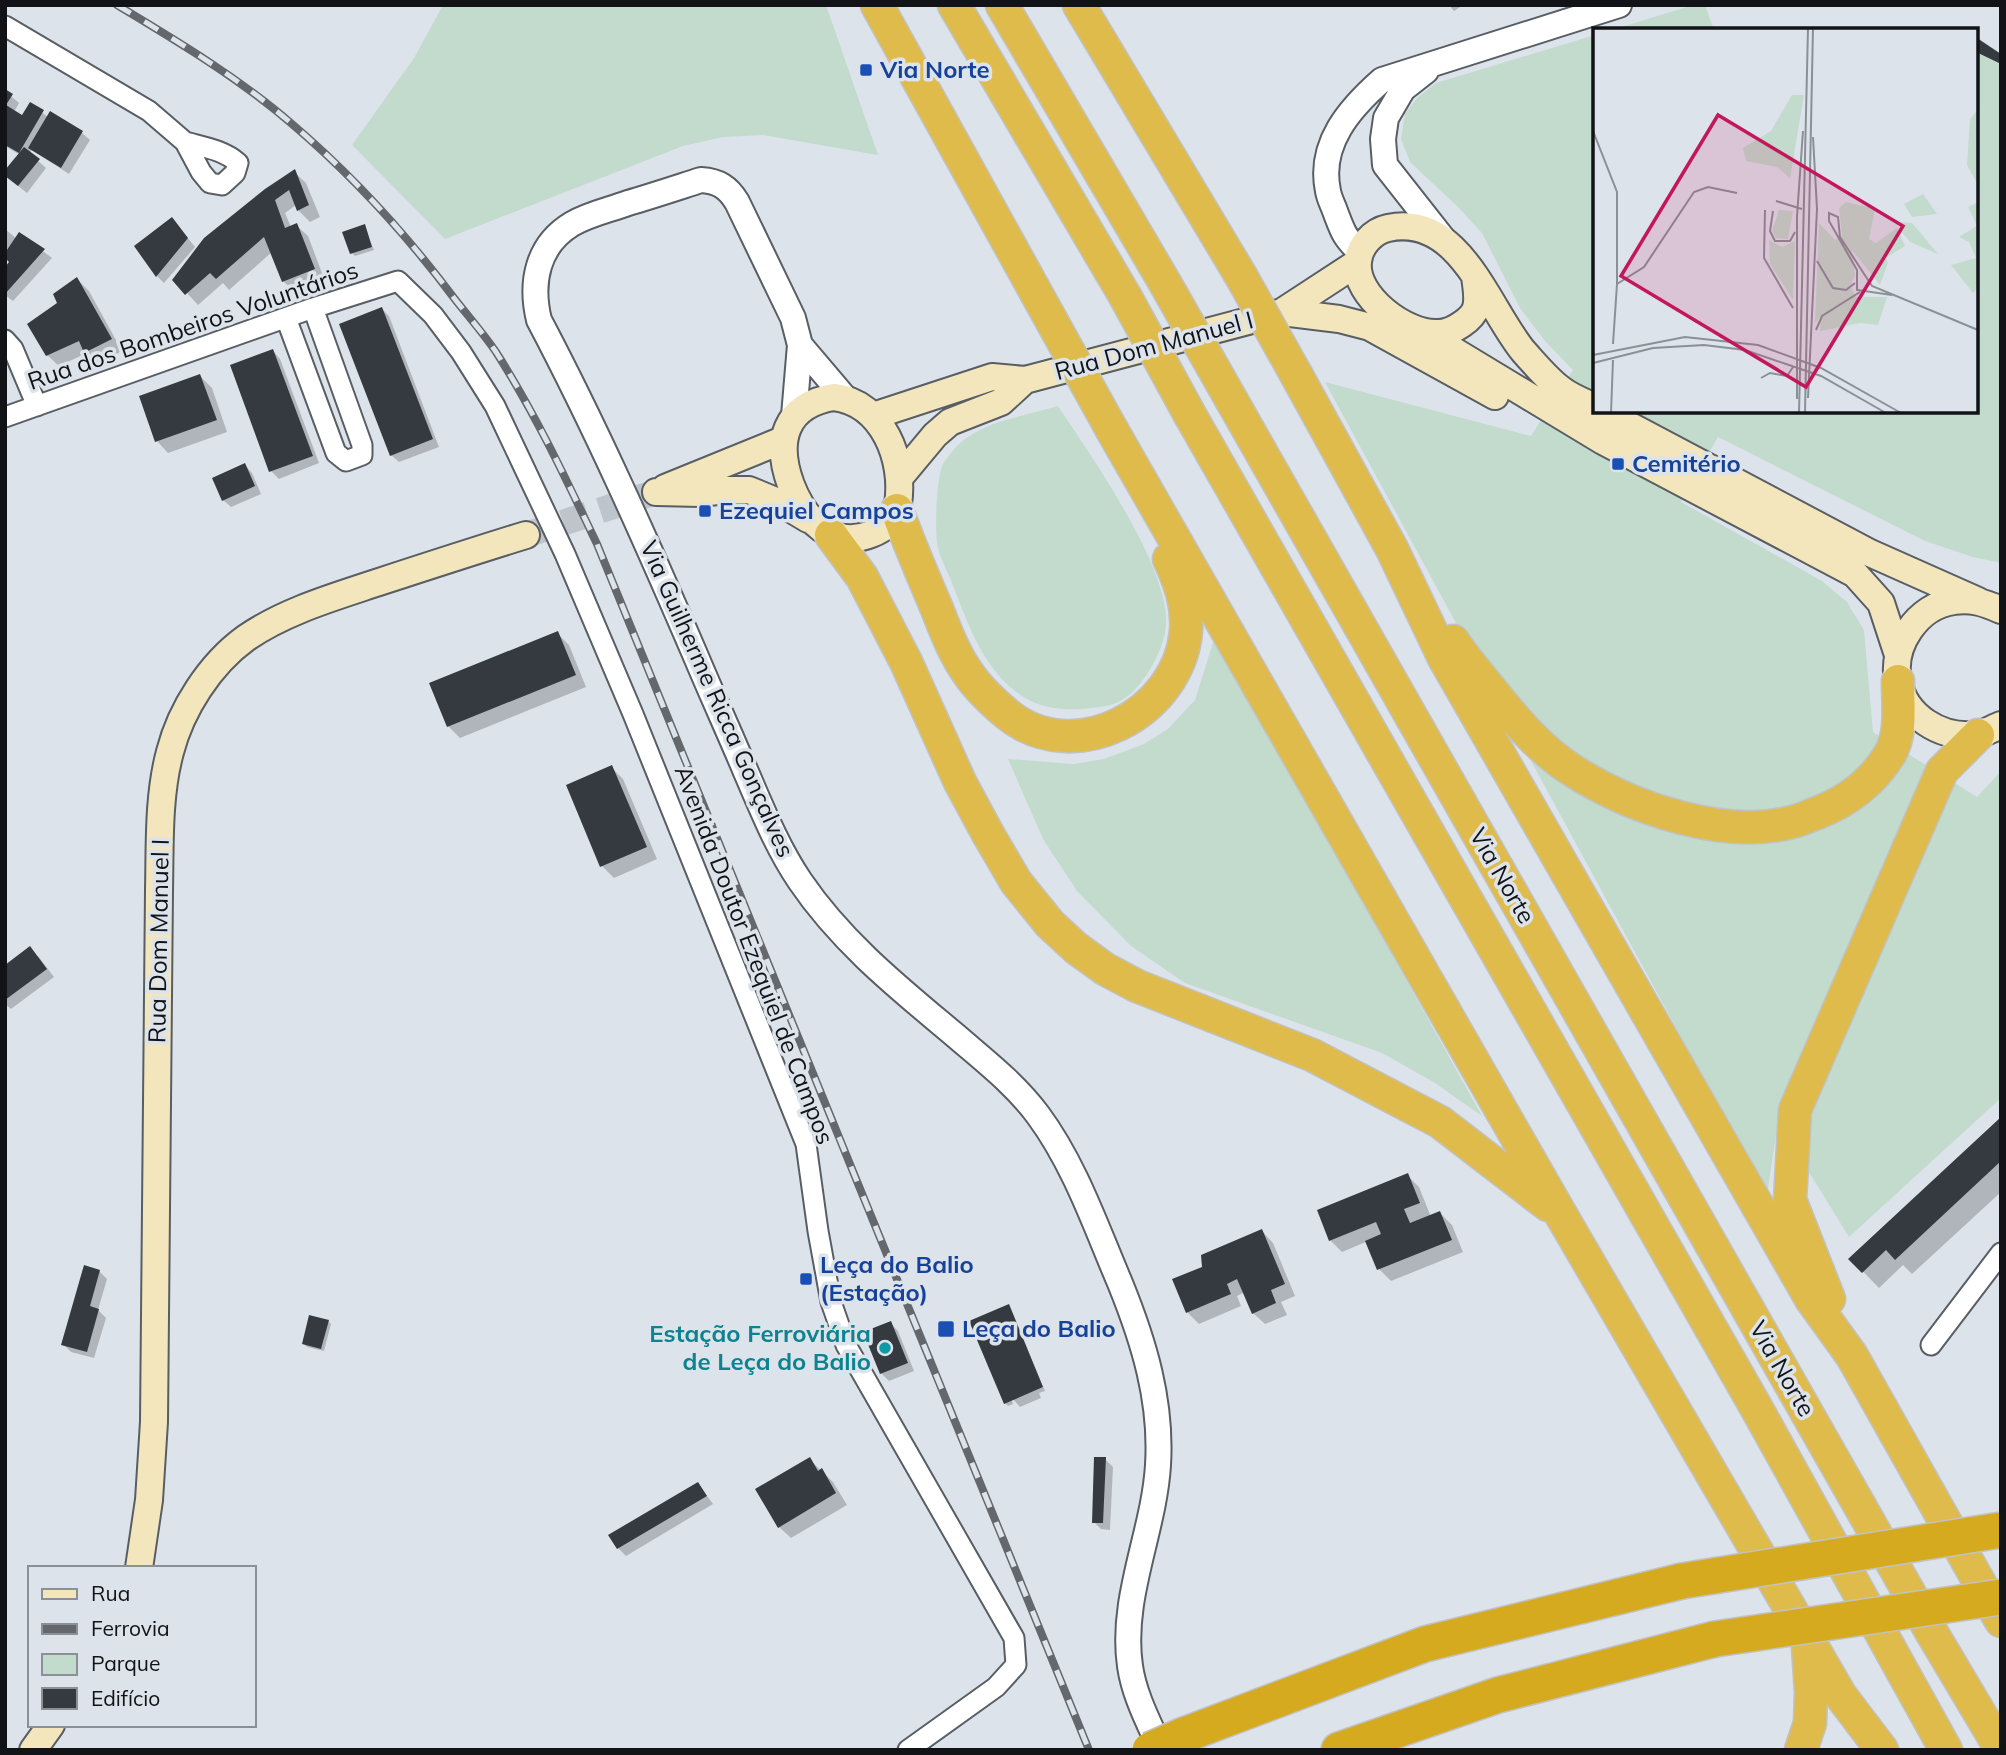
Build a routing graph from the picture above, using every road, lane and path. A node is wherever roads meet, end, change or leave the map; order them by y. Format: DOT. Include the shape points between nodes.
graph roads {
  1 [pos="877,5"];
  2 [pos="954,5"];
  3 [pos="1002,5"];
  4 [pos="1079,5"];
  5 [pos="1619,5"];
  6 [pos="5,26"];
  7 [pos="1436,62"];
  8 [pos="185,142"];
  9 [pos="1444,240"];
  10 [pos="1359,258"];
  11 [pos="1475,276"];
  12 [pos="398,281"];
  13 [pos="313,309"];
  14 [pos="1293,314"];
  15 [pos="1392,317"];
  16 [pos="286,318"];
  17 [pos="1421,331"];
  18 [pos="5,340"];
  19 [pos="800,345"];
  20 [pos="1025,380"];
  21 [pos="845,398"];
  22 [pos="37,406"];
  23 [pos="1593,406"];
  24 [pos="1606,413"];
  25 [pos="873,416"];
  26 [pos="5,417"];
  27 [pos="789,428"];
  28 [pos="1112,430"];
  29 [pos="1603,441"];
  30 [pos="900,477"];
  31 [pos="897,510"];
  32 [pos="821,528"];
  33 [pos="526,535"];
  34 [pos="1392,549"];
  35 [pos="1990,605"];
  36 [pos="1898,668"];
  37 [pos="1989,730"];
  38 [pos="1560,1213"];
  39 [pos="2001,1253"];
  40 [pos="1931,1345"];
  41 [pos="1852,1356"];
  42 [pos="2001,1531"];
  43 [pos="139,1566"];
  44 [pos="2001,1597"];
  45 [pos="2001,1621"];
  46 [pos="1807,1639"];
  47 [pos="50,1727"];
  48 [pos="1172,1743"];
  49 [pos="2001,1749"];
  50 [pos="33,1750"];
  51 [pos="908,1750"];
  52 [pos="1150,1750"];
  53 [pos="1339,1750"];
  54 [pos="1801,1750"];
  55 [pos="1882,1750"];
  56 [pos="1946,1750"];
  1 -- 28 [label="highway, bridge"];
  2 -- 56 [label="highway, Via Norte, bridge" via="1125,296"];
  3 -- 49 [label="highway, Via Norte, bridge"];
  4 -- 34 [label="highway, bridge" via="1241,276"];
  5 -- 7 [label="street"];
  6 -- 8 [label="street" via="149,111"];
  7 -- 9 [label="street" via="1404,89 1386,118 1383,139 1385,165"];
  7 -- 10 [label="street" via="1382,80 1355,104 1327,157 1327,190 1345,237"];
  9 -- 10 [label="main road" via="1416,227 1383,229 1370,238"];
  9 -- 11 [label="main road"];
  10 -- 14 [label="main road, Rua Dom Manuel I"];
  10 -- 15 [label="main road" via="1369,297"];
  11 -- 17 [label="main road" via="1476,309 1467,321 1438,334"];
  11 -- 23 [label="main road" via="1523,351 1561,390"];
  12 -- 13 [label="street, Rua dos Bombeiros Voluntários"];
  12 -- 51 [label="street, Avenida Doutor Ezequiel de Campos" via="433,314 495,406 565,554 806,1144 831,1302 846,1345 1014,1639 1016,1665 996,1687"];
  13 -- 16 [label="street, Rua dos Bombeiros Voluntários"];
  13 -- 16 [label="street" via="362,445 362,455 346,461 336,453"];
  14 -- 15 [label="main road, Rua Dom Manuel I" via="1331,306"];
  14 -- 20 [label="main road, Rua Dom Manuel I"];
  14 -- 29 [label="main road" via="1370,327 1543,422"];
  15 -- 17 [label="main road"];
  16 -- 22 [label="street, Rua dos Bombeiros Voluntários"];
  17 -- 29 [label="main road"];
  18 -- 22 [label="street"];
  19 -- 21 [label="street"];
  19 -- 27 [label="street"];
  19 -- 48 [label="street, Via Guilherme Ricca Gonçalves" via="793,318 737,202 731,192 712,180 585,217 552,241 536,273 539,320 642,530 772,832 800,881 884,976 1007,1080 1037,1114 1072,1173 1121,1286 1143,1343 1156,1400 1159,1461 1133,1593 1130,1667 1135,1691"];
  20 -- 25 [label="main road, Rua Dom Manuel I" via="992,377"];
  20 -- 30 [label="main road, Rua Dom Manuel I" via="1001,402 950,422"];
  21 -- 25 [label="main road"];
  21 -- 27 [label="main road" via="820,399 806,406"];
  22 -- 26 [label="street, Rua dos Bombeiros Voluntários"];
  24 -- 35 [label="main road" via="1870,553"];
  25 -- 30 [label="main road" via="889,441"];
  27 -- 32 [label="main road" via="783,451 790,481 800,506"];
  27 -- 32 [label="main road" via="656,492 749,490"];
  28 -- 31 [label="highway" via="1123,466 1180,581 1186,632 1176,666 1158,693 1139,714 1109,730 1059,737 1036,730 1009,715 970,676 951,643"];
  28 -- 38 [label="highway"];
  29 -- 36 [label="main road" via="1855,574 1881,603"];
  30 -- 31 [label="main road"];
  31 -- 32 [label="main road" via="885,527 866,537 852,538"];
  32 -- 38 [label="highway" via="862,577 960,782 1016,882 1067,940 1137,986 1312,1055 1440,1122"];
  33 -- 43 [label="main road, Rua Dom Manuel I" via="348,592 264,627 211,672 195,695 170,751 160,853 154,1422"];
  34 -- 36 [label="highway" via="1460,651 1527,734 1549,754 1624,799 1713,824 1791,823 1844,802 1863,786 1891,753 1898,725"];
  34 -- 41 [label="highway" via="1458,682 1811,1299"];
  35 -- 36 [label="main road" via="1952,601 1927,611 1908,630"];
  36 -- 37 [label="main road" via="1908,706 1927,725 1952,735"];
  37 -- 41 [label="highway" via="1942,771 1795,1110 1790,1200"];
  38 -- 46 [label="highway"];
  39 -- 40 [label="street"];
  41 -- 45 [label="highway"];
  42 -- 48 [label="highway, bridge" via="1682,1581 1425,1644"];
  44 -- 53 [label="highway, bridge" via="1715,1639 1498,1695"];
  46 -- 54 [label="highway" via="1810,1723"];
  46 -- 55 [label="highway" via="1841,1696"];
  47 -- 50 [label="main road"];
  48 -- 52 [label="highway, bridge"];
}
